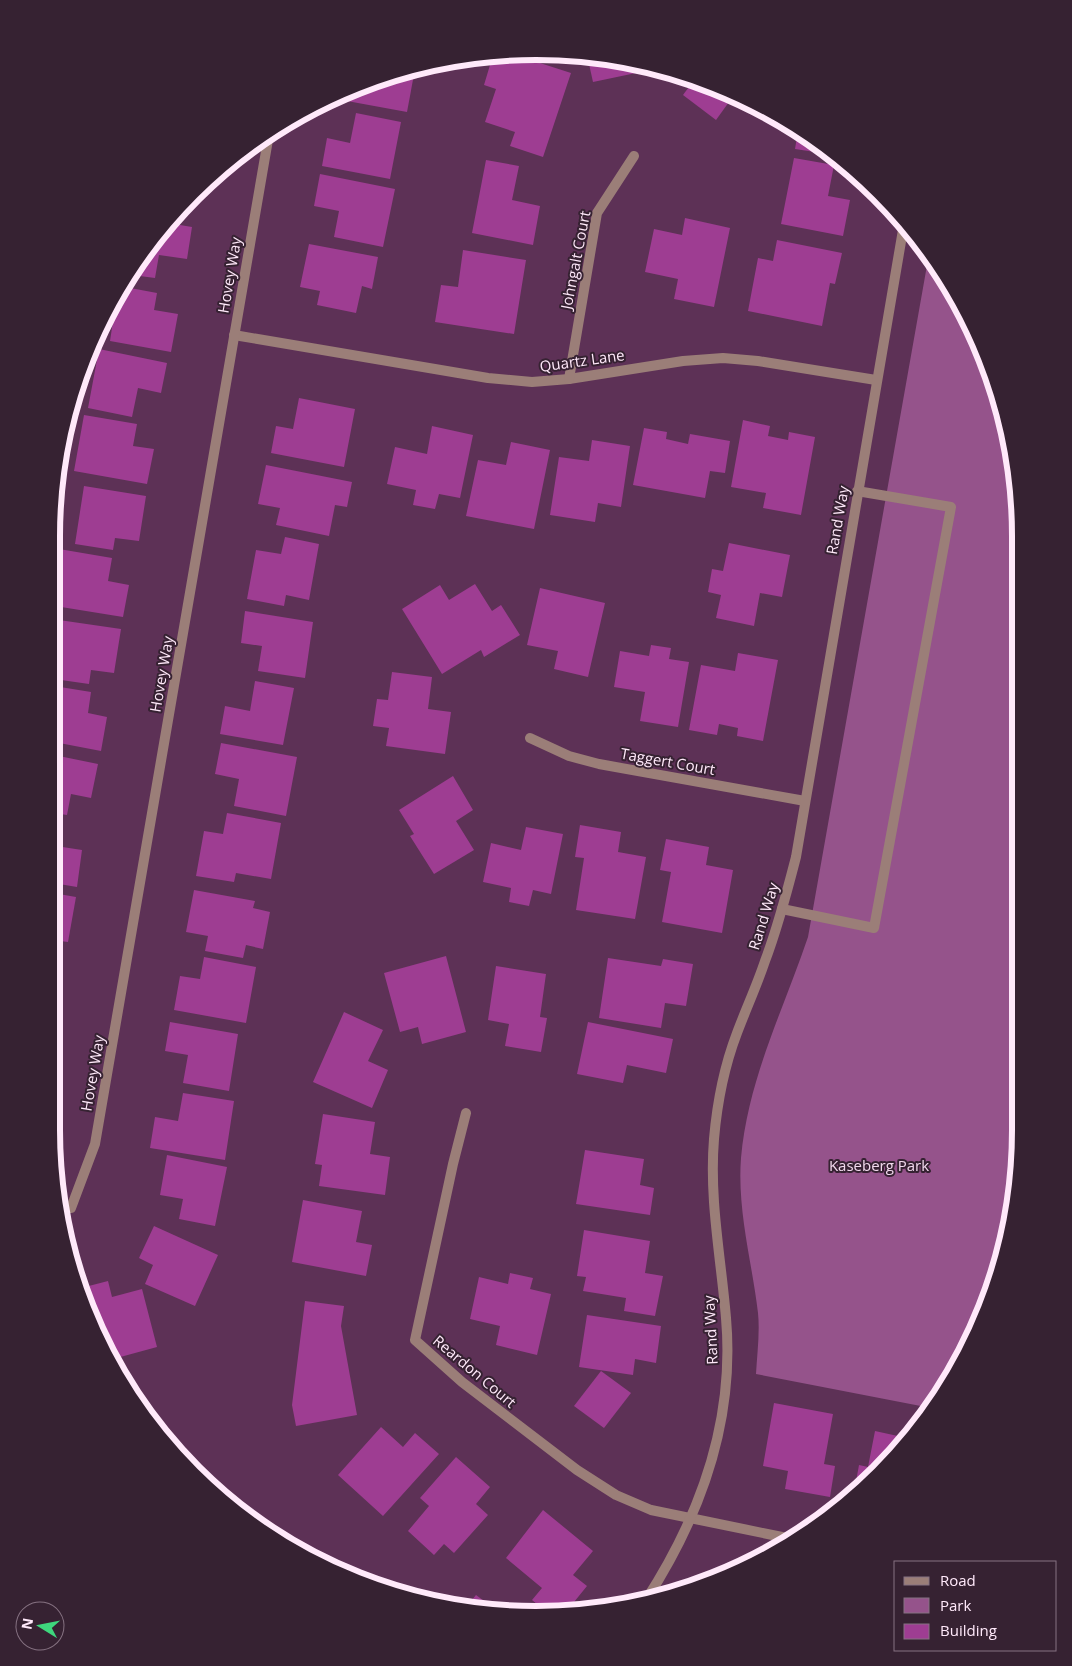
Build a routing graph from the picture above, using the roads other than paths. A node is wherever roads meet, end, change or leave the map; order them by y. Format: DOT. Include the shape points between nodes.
graph roads {
  1 [pos="267,143"];
  2 [pos="634,156"];
  3 [pos="903,232"];
  4 [pos="234,335"];
  5 [pos="569,379"];
  6 [pos="876,380"];
  7 [pos="857,491"];
  8 [pos="530,738"];
  9 [pos="805,800"];
  10 [pos="782,909"];
  11 [pos="466,1113"];
  12 [pos="67,1208"];
  13 [pos="692,1519"];
  14 [pos="782,1537"];
  15 [pos="651,1592"];
  1 -- 4 [label="street, Hovey Way"];
  2 -- 5 [label="street, Johngalt Court" via="597,213"];
  3 -- 6 [label="street, Rand Way"];
  4 -- 5 [label="street, Quartz Lane" via="488,378 532,382"];
  4 -- 12 [label="street, Hovey Way" via="96,1144 71,1208"];
  5 -- 6 [label="street, Quartz Lane" via="657,364 723,358 758,360"];
  6 -- 7 [label="street, Rand Way"];
  7 -- 9 [label="street, Rand Way"];
  7 -- 10 [label="street" via="951,507 874,928"];
  8 -- 9 [label="street, Taggert Court" via="569,756 599,764"];
  9 -- 10 [label="street, Rand Way" via="796,857"];
  10 -- 13 [label="street, Rand Way" via="721,1086 714,1139 713,1188 727,1319 727,1367 721,1422 709,1471"];
  11 -- 13 [label="street, Reardon Court" via="416,1340 462,1382 577,1470 616,1495 652,1510"];
  13 -- 14 [label="street"];
  13 -- 15 [label="street, Rand Way"];
}
